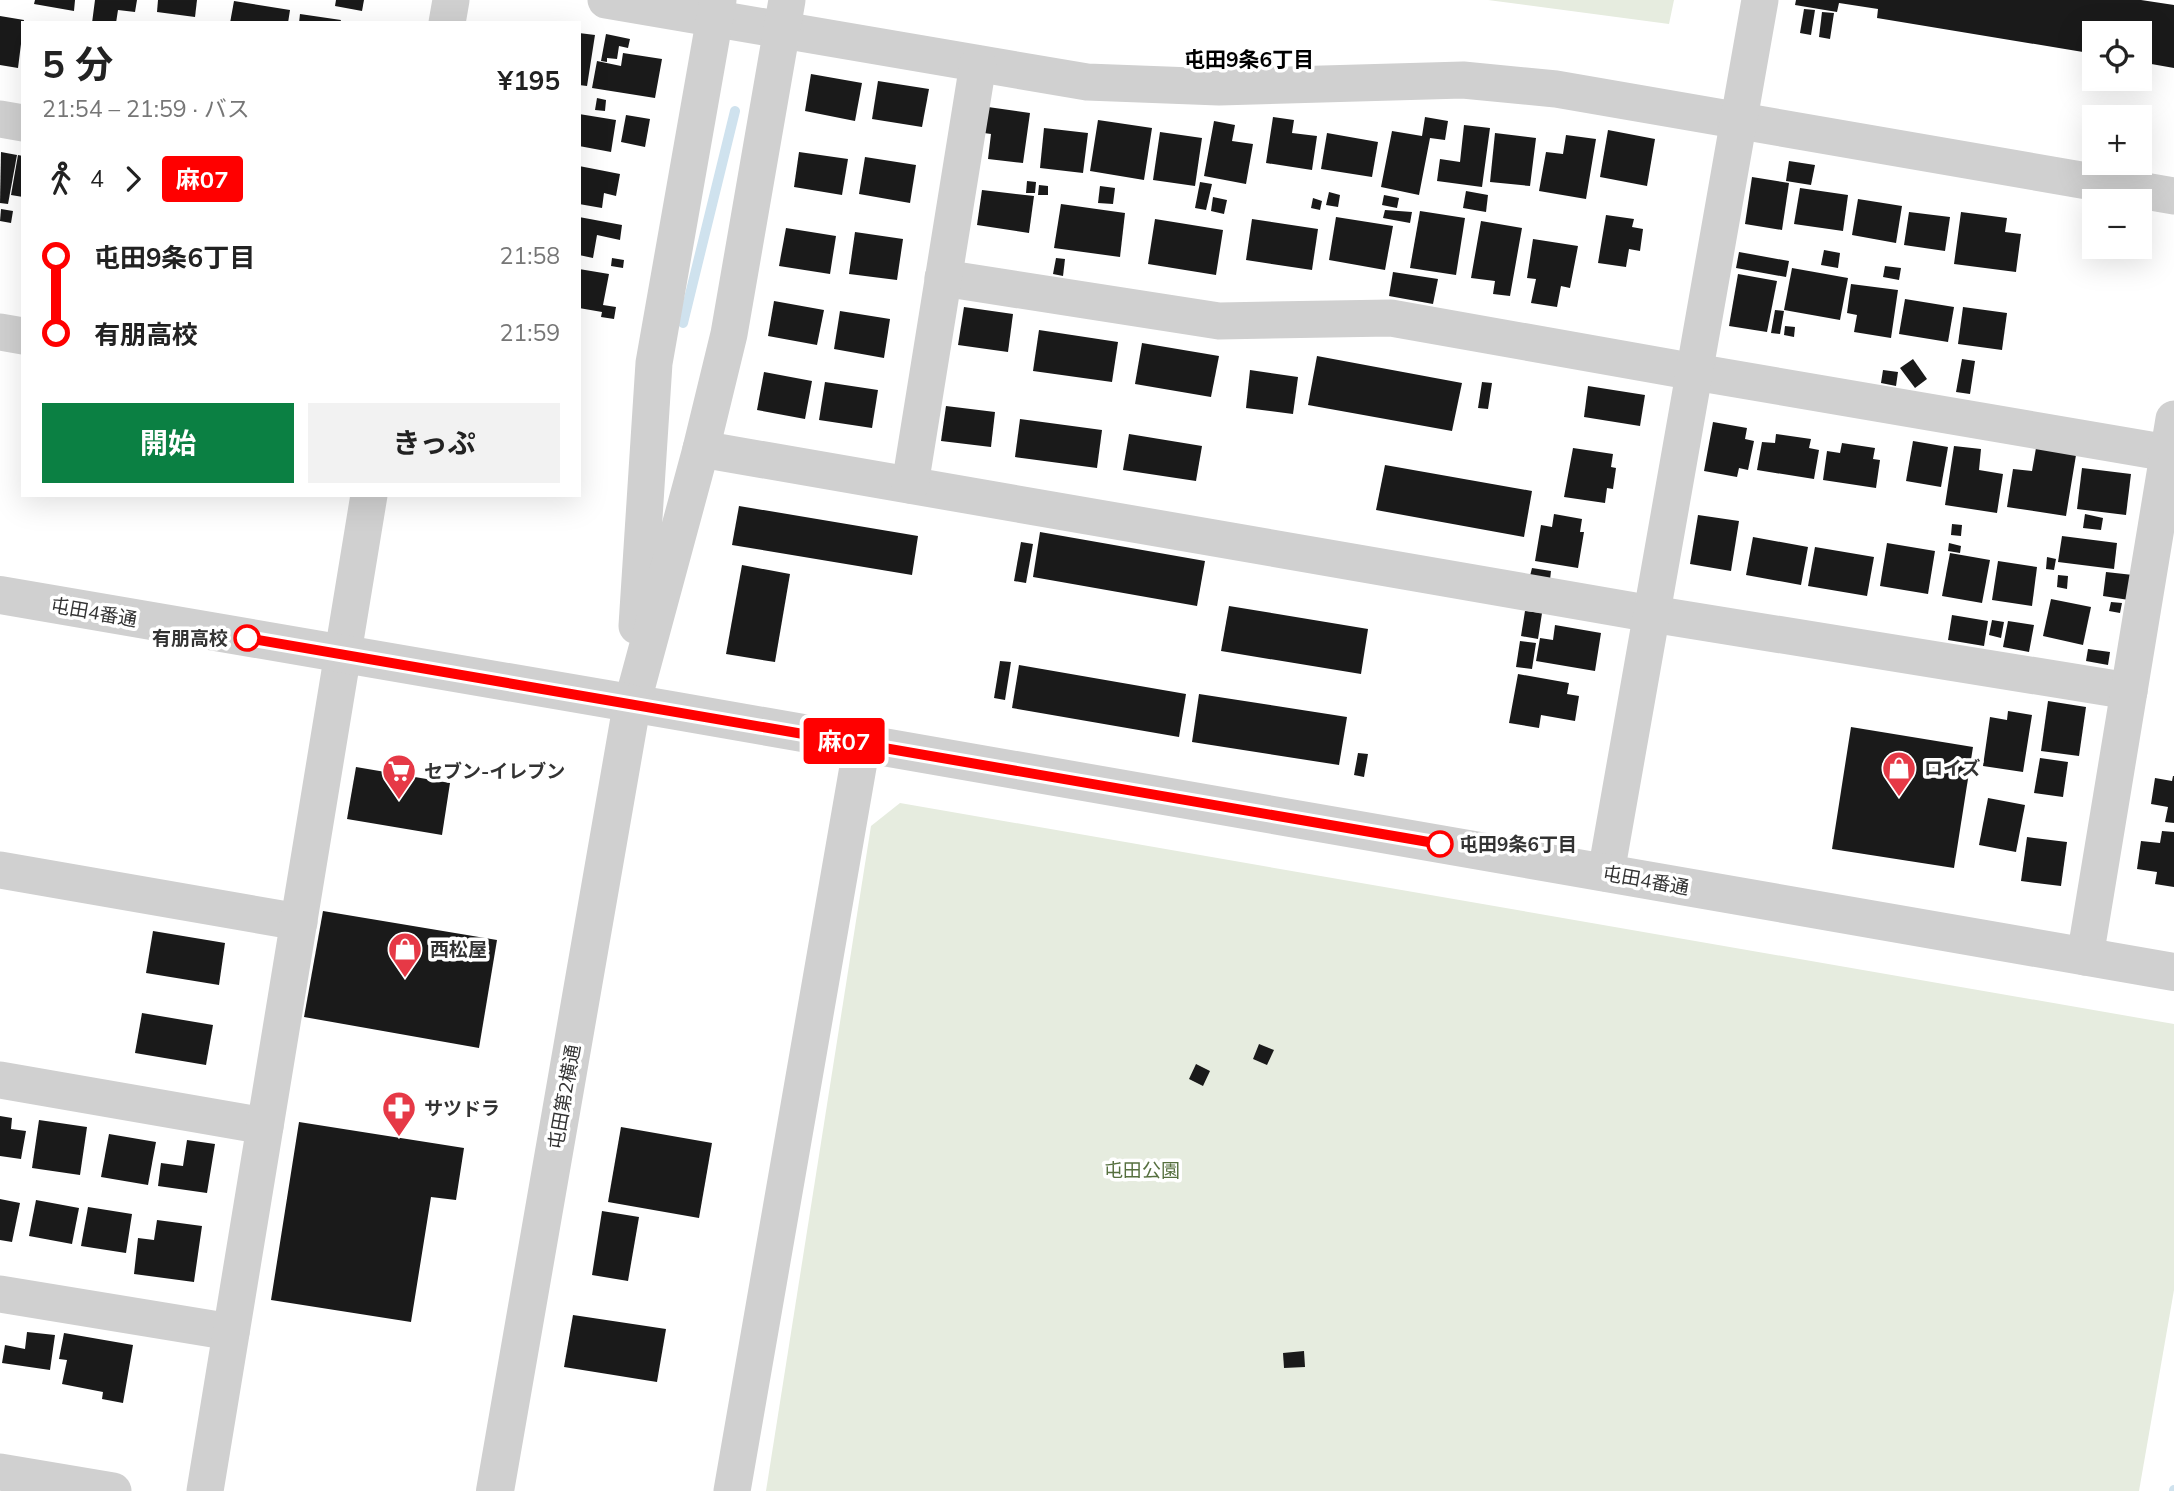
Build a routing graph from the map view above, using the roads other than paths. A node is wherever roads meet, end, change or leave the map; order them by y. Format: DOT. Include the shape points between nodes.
graph roads {
  1 [pos="451,0"];
  2 [pos="606,0"];
  3 [pos="1760,0"];
  4 [pos="716,9"];
  5 [pos="784,15"];
  6 [pos="447,21"];
  7 [pos="978,64"];
  8 [pos="0,119"];
  9 [pos="1740,121"];
  10 [pos="21,122"];
  11 [pos="2174,195"];
  12 [pos="943,278"];
  13 [pos="0,332"];
  14 [pos="21,336"];
  15 [pos="1695,372"];
  16 [pos="2171,436"];
  17 [pos="701,449"];
  18 [pos="910,485"];
  19 [pos="369,497"];
  20 [pos="0,596"];
  21 [pos="1652,614"];
  22 [pos="343,654"];
  23 [pos="2129,691"];
  24 [pos="632,704"];
  25 [pos="862,744"];
  26 [pos="0,870"];
  27 [pos="1606,873"];
  28 [pos="299,922"];
  29 [pos="2085,957"];
  30 [pos="2174,972"];
  31 [pos="0,1080"];
  32 [pos="265,1126"];
  33 [pos="0,1294"];
  34 [pos="231,1332"];
  35 [pos="0,1472"];
  36 [pos="113,1491"];
  37 [pos="205,1491"];
  38 [pos="495,1491"];
  39 [pos="732,1491"];
  1 -- 6 [label="street"];
  2 -- 4 [label="street"];
  3 -- 9 [label="street"];
  4 -- 5 [label="street"];
  4 -- 24 [label="street" via="654,363"];
  5 -- 7 [label="street"];
  5 -- 17 [label="street" via="729,334"];
  7 -- 9 [label="street" via="1087,82 1219,87 1463,79 1556,89"];
  7 -- 12 [label="street"];
  8 -- 10 [label="street"];
  9 -- 11 [label="street"];
  9 -- 15 [label="street"];
  12 -- 15 [label="street" via="1219,321 1391,318"];
  12 -- 18 [label="street"];
  13 -- 14 [label="street"];
  15 -- 16 [label="street"];
  15 -- 21 [label="street"];
  16 -- 23 [label="street"];
  17 -- 18 [label="street"];
  17 -- 24 [label="street"];
  18 -- 21 [label="street"];
  19 -- 22 [label="street"];
  20 -- 22 [label="street, 屯田4番通"];
  21 -- 23 [label="street"];
  21 -- 27 [label="street"];
  22 -- 24 [label="street, 屯田4番通"];
  22 -- 28 [label="street"];
  23 -- 29 [label="street"];
  24 -- 25 [label="street, 屯田4番通"];
  24 -- 38 [label="street, 屯田第2横通"];
  25 -- 27 [label="street, 屯田4番通"];
  25 -- 39 [label="street"];
  26 -- 28 [label="street"];
  27 -- 29 [label="street, 屯田4番通"];
  28 -- 32 [label="street"];
  29 -- 30 [label="street, 屯田4番通"];
  31 -- 32 [label="street"];
  32 -- 34 [label="street"];
  33 -- 34 [label="street"];
  34 -- 37 [label="street"];
  35 -- 36 [label="street"];
}
